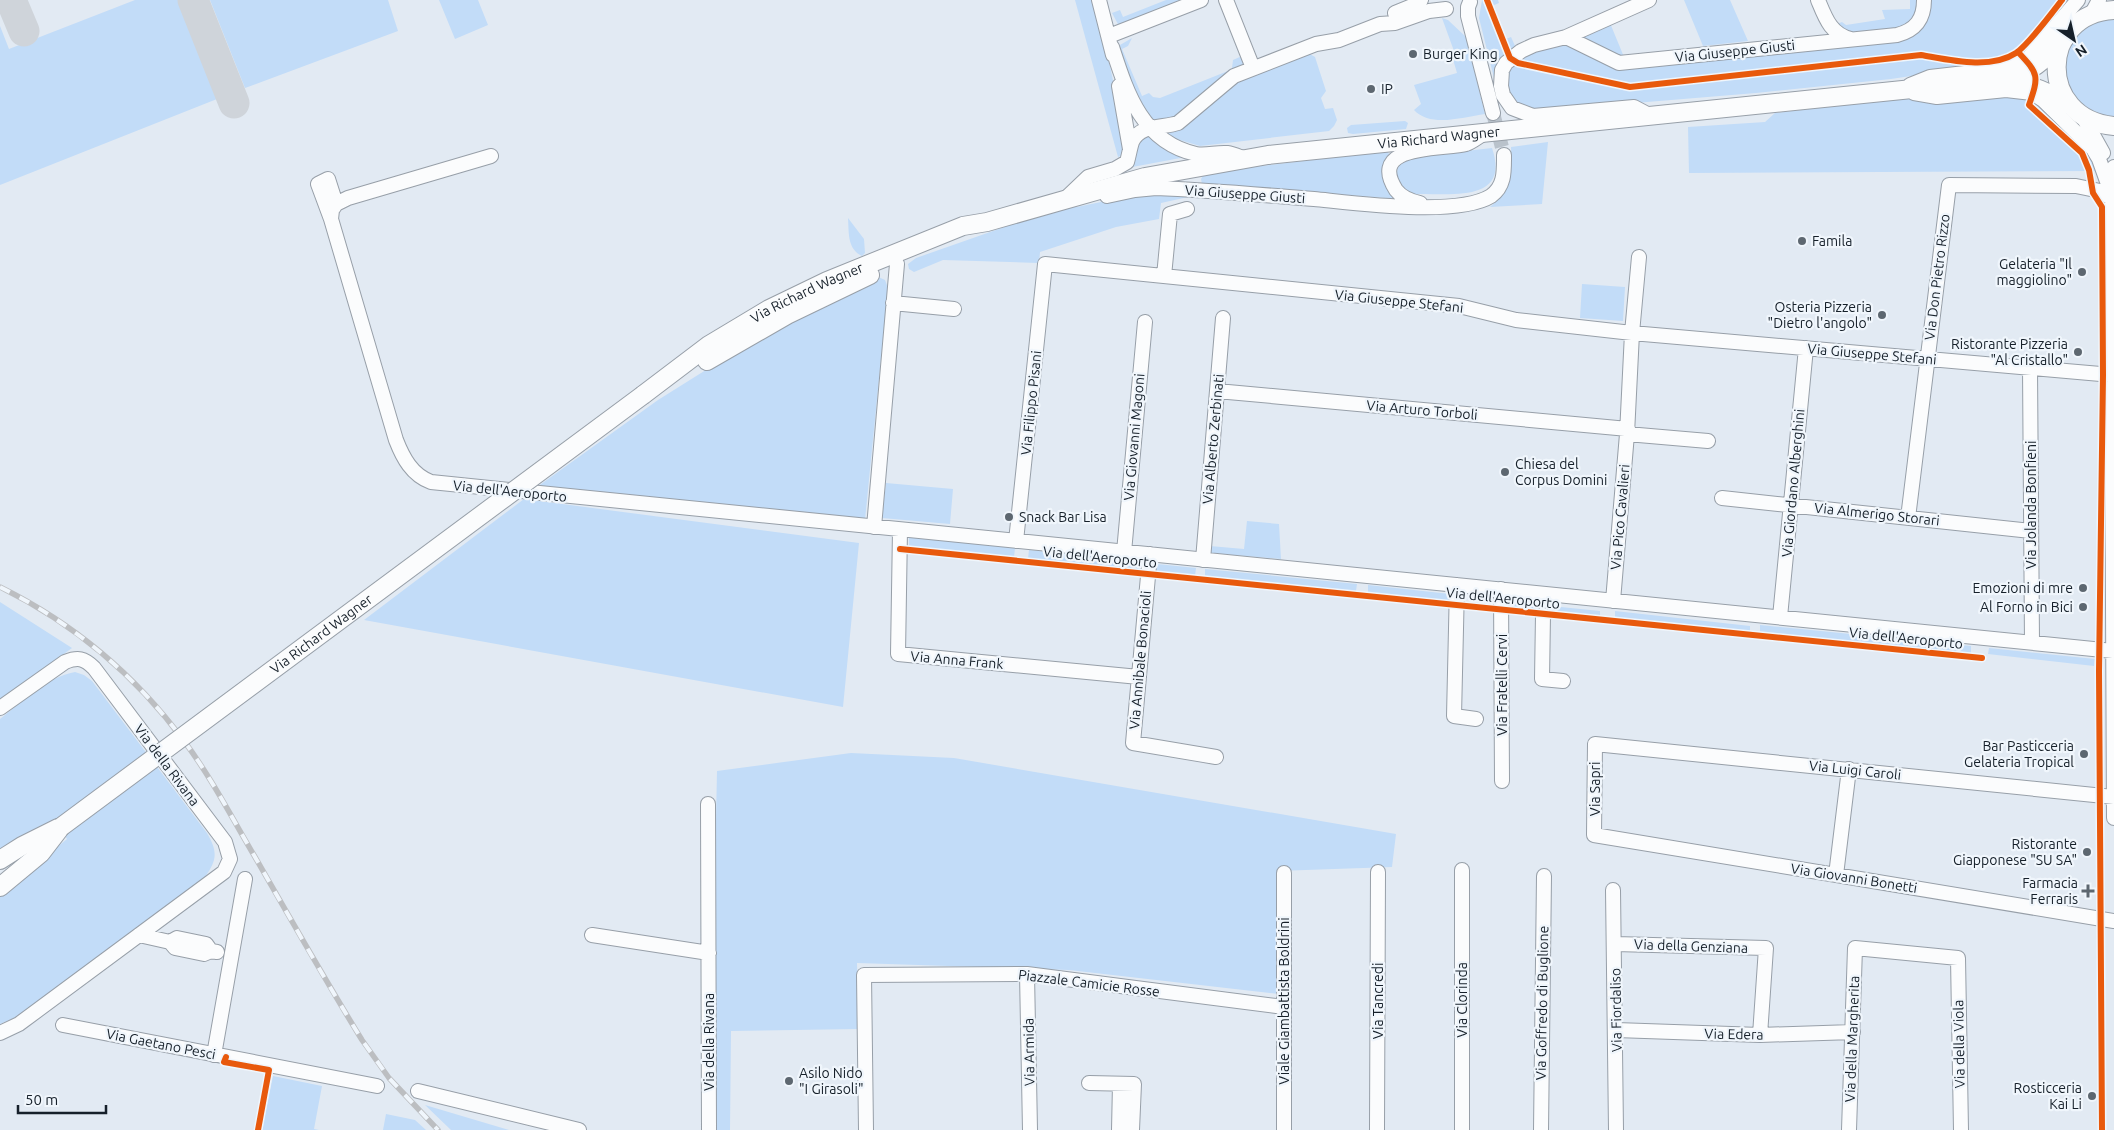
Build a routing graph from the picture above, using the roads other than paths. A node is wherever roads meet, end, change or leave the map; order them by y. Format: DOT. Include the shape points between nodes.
graph roads {
  1 [pos="1099,0"];
  2 [pos="1201,0"];
  3 [pos="1226,0"];
  4 [pos="1421,0"];
  5 [pos="1649,0"];
  6 [pos="1818,0"];
  7 [pos="1924,0"];
  8 [pos="2078,0"];
  9 [pos="1471,1"];
  10 [pos="1444,6"];
  11 [pos="2095,8"];
  12 [pos="2114,10"];
  13 [pos="1380,24"];
  14 [pos="1473,36"];
  15 [pos="1566,37"];
  16 [pos="2065,38"];
  17 [pos="1854,39"];
  18 [pos="1110,42"];
  19 [pos="1253,68"];
  20 [pos="2000,80"];
  21 [pos="1896,91"];
  22 [pos="2069,105"];
  23 [pos="1493,113"];
  24 [pos="1651,116"];
  25 [pos="2083,117"];
  26 [pos="2114,126"];
  27 [pos="1150,128"];
  28 [pos="1484,133"];
  29 [pos="1130,152"];
  30 [pos="1504,155"];
  31 [pos="491,156"];
  32 [pos="1246,159"];
  33 [pos="2110,182"];
  34 [pos="2076,186"];
  35 [pos="1060,200"];
  36 [pos="336,204"];
  37 [pos="1438,206"];
  38 [pos="1187,209"];
  39 [pos="330,219"];
  40 [pos="987,222"];
  41 [pos="1639,257"];
  42 [pos="897,264"];
  43 [pos="1045,264"];
  44 [pos="1164,276"];
  45 [pos="894,303"];
  46 [pos="954,309"];
  47 [pos="1223,318"];
  48 [pos="1144,322"];
  49 [pos="1632,333"];
  50 [pos="1806,348"];
  51 [pos="1927,359"];
  52 [pos="2030,368"];
  53 [pos="2112,376"];
  54 [pos="1217,391"];
  55 [pos="2113,392"];
  56 [pos="643,395"];
  57 [pos="1628,432"];
  58 [pos="1708,441"];
  59 [pos="1722,498"];
  60 [pos="1791,505"];
  61 [pos="1908,518"];
  62 [pos="874,527"];
  63 [pos="900,530"];
  64 [pos="2031,531"];
  65 [pos="1016,541"];
  66 [pos="1124,552"];
  67 [pos="1150,554"];
  68 [pos="1203,560"];
  69 [pos="1457,585"];
  70 [pos="1501,589"];
  71 [pos="1613,600"];
  72 [pos="1544,614"];
  73 [pos="1780,617"];
  74 [pos="2032,642"];
  75 [pos="2113,651"];
  76 [pos="1139,677"];
  77 [pos="2114,678"];
  78 [pos="1563,681"];
  79 [pos="0,708"];
  80 [pos="1476,719"];
  81 [pos="1595,744"];
  82 [pos="1216,757"];
  83 [pos="1849,769"];
  84 [pos="1502,781"];
  85 [pos="2114,798"];
  86 [pos="708,804"];
  87 [pos="2114,818"];
  88 [pos="61,827"];
  89 [pos="1594,835"];
  90 [pos="0,860"];
  91 [pos="1462,870"];
  92 [pos="1378,872"];
  93 [pos="1284,873"];
  94 [pos="0,874"];
  95 [pos="1836,875"];
  96 [pos="1544,876"];
  97 [pos="245,879"];
  98 [pos="0,887"];
  99 [pos="1613,890"];
  100 [pos="2114,921"];
  101 [pos="138,935"];
  102 [pos="592,935"];
  103 [pos="1615,944"];
  104 [pos="709,953"];
  105 [pos="232,955"];
  106 [pos="1958,958"];
  107 [pos="1027,974"];
  108 [pos="1284,1007"];
  109 [pos="63,1025"];
  110 [pos="1616,1030"];
  111 [pos="1853,1032"];
  112 [pos="0,1033"];
  113 [pos="1760,1035"];
  114 [pos="214,1055"];
  115 [pos="1089,1083"];
  116 [pos="1120,1084"];
  117 [pos="377,1086"];
  118 [pos="418,1091"];
  119 [pos="579,1130"];
  120 [pos="709,1130"];
  121 [pos="866,1130"];
  122 [pos="1030,1130"];
  123 [pos="1119,1130"];
  124 [pos="1132,1130"];
  125 [pos="1284,1130"];
  126 [pos="1378,1130"];
  127 [pos="1462,1130"];
  128 [pos="1541,1130"];
  129 [pos="1616,1130"];
  130 [pos="1849,1130"];
  131 [pos="1960,1130"];
  1 -- 18 [label="street"];
  2 -- 18 [label="street"];
  3 -- 19 [label="street"];
  4 -- 13 [label="street" via="1392,14"];
  5 -- 15 [label="street"];
  6 -- 17 [label="street" via="1834,30"];
  7 -- 17 [label="street, Via Giuseppe Giusti" via="1923,14 1908,31"];
  8 -- 21 [label="street" via="2029,57 2016,66 1930,77"];
  9 -- 10 [label="street" via="1462,8"];
  9 -- 14 [label="street" via="1468,16"];
  10 -- 13 [label="street" via="1394,23"];
  10 -- 14 [label="street" via="1466,21"];
  11 -- 12 [label="main road"];
  11 -- 16 [label="main road, Via Richard Wagner"];
  13 -- 19 [label="street"];
  14 -- 23 [label="street"];
  15 -- 17 [label="street, Via Giuseppe Giusti" via="1619,63"];
  15 -- 24 [label="street" via="1534,45 1506,63 1501,86 1512,108 1533,116 1634,107"];
  16 -- 20 [label="main road, Via Richard Wagner" via="2029,71"];
  16 -- 22 [label="main road" via="2056,70"];
  18 -- 27 [label="street" via="1134,107"];
  18 -- 29 [label="street"];
  19 -- 27 [label="street" via="1234,76 1178,123"];
  20 -- 21 [label="main road, Via Richard Wagner"];
  20 -- 22 [label="main road, Via Richard Wagner" via="2033,86"];
  21 -- 24 [label="main road, Via Richard Wagner"];
  21 -- 33 [label="street, Via Richard Wagner" via="1937,97 2006,90 2032,93 2044,100 2088,144"];
  22 -- 25 [label="main road"];
  24 -- 28 [label="main road, Via Richard Wagner"];
  25 -- 26 [label="main road"];
  25 -- 33 [label="street" via="2103,152"];
  27 -- 29 [label="street" via="1135,137"];
  27 -- 32 [label="street" via="1167,142 1197,154 1228,153"];
  28 -- 32 [label="main road, Via Richard Wagner"];
  28 -- 37 [label="street, Via Giuseppe Giusti" via="1467,144 1406,153 1391,166 1391,178 1400,194 1413,202"];
  29 -- 35 [label="street" via="1122,166 1088,177"];
  30 -- 37 [label="street, Via Giuseppe Giusti" via="1503,180 1491,196 1465,204"];
  31 -- 36 [label="street"];
  32 -- 35 [label="main road, Via Richard Wagner" via="1145,177"];
  33 -- 34 [label="street"];
  33 -- 34 [label="street" via="2100,191"];
  33 -- 53 [label="street"];
  34 -- 51 [label="street, Via Don Pietro Rizzo" via="1948,185"];
  35 -- 37 [label="street, Via Giuseppe Giusti" via="1086,201 1156,188"];
  35 -- 40 [label="main road, Via Richard Wagner"];
  36 -- 39 [label="street"];
  36 -- 39 [label="street, Via dell'Aeroporto" via="328,179 318,184"];
  38 -- 44 [label="street" via="1170,214"];
  39 -- 62 [label="street, Via dell'Aeroporto" via="396,440 407,464 423,479 454,485"];
  40 -- 42 [label="main road, Via Richard Wagner"];
  40 -- 56 [label="main road, Via Richard Wagner" via="939,235 794,297 709,345"];
  41 -- 49 [label="street"];
  42 -- 45 [label="street"];
  42 -- 56 [label="main road, Via Richard Wagner" via="794,311"];
  43 -- 44 [label="street, Via Giuseppe Stefani"];
  43 -- 65 [label="street, Via Filippo Pisani"];
  44 -- 49 [label="street, Via Giuseppe Stefani" via="1459,306 1516,320"];
  45 -- 46 [label="street"];
  45 -- 62 [label="street"];
  47 -- 54 [label="street, Via Alberto Zerbinati"];
  48 -- 66 [label="street, Via Giovanni Magoni"];
  49 -- 50 [label="street, Via Giuseppe Stefani"];
  49 -- 57 [label="street, Via Pico Cavalieri"];
  50 -- 51 [label="street, Via Giuseppe Stefani"];
  50 -- 60 [label="street, Via Giordano Alberghini"];
  51 -- 52 [label="street, Via Giuseppe Stefani"];
  51 -- 61 [label="street, Via Don Pietro Rizzo"];
  52 -- 53 [label="street, Via Giuseppe Stefani"];
  52 -- 64 [label="street, Via Jolanda Bonfieni"];
  53 -- 55 [label="street"];
  54 -- 57 [label="street, Via Arturo Torboli"];
  54 -- 68 [label="street, Via Alberto Zerbinati"];
  55 -- 75 [label="street"];
  56 -- 88 [label="main road, Via Richard Wagner, bridge"];
  57 -- 58 [label="street"];
  57 -- 71 [label="street, Via Pico Cavalieri"];
  59 -- 60 [label="street, Via Almerigo Storari"];
  60 -- 61 [label="street, Via Almerigo Storari"];
  60 -- 73 [label="street, Via Giordano Alberghini"];
  61 -- 64 [label="street, Via Almerigo Storari"];
  62 -- 63 [label="street, Via dell'Aeroporto"];
  63 -- 65 [label="street, Via dell'Aeroporto"];
  63 -- 76 [label="street, Via Anna Frank" via="898,654"];
  64 -- 74 [label="street, Via Jolanda Bonfieni"];
  65 -- 66 [label="street, Via dell'Aeroporto"];
  66 -- 67 [label="street, Via dell'Aeroporto"];
  67 -- 68 [label="street, Via dell'Aeroporto"];
  67 -- 76 [label="street, Via Annibale Bonacioli"];
  68 -- 69 [label="street, Via dell'Aeroporto"];
  69 -- 70 [label="street, Via dell'Aeroporto"];
  69 -- 80 [label="street, Via dell'Aeroporto" via="1454,716"];
  70 -- 71 [label="street, Via dell'Aeroporto"];
  70 -- 84 [label="street, Via Fratelli Cervi"];
  71 -- 73 [label="street, Via dell'Aeroporto"];
  72 -- 78 [label="street" via="1542,679"];
  73 -- 74 [label="street, Via dell'Aeroporto"];
  74 -- 75 [label="street, Via dell'Aeroporto"];
  75 -- 77 [label="street"];
  76 -- 82 [label="street, Via Annibale Bonacioli" via="1133,743"];
  77 -- 85 [label="street"];
  79 -- 101 [label="street, Via della Rivana" via="65,662 75,658 86,660 224,842 230,858 224,872"];
  81 -- 83 [label="street, Via Luigi Caroli"];
  81 -- 89 [label="street, Via Sapri"];
  83 -- 85 [label="street, Via Luigi Caroli"];
  83 -- 95 [label="street"];
  85 -- 87 [label="street"];
  86 -- 104 [label="street, Via della Rivana"];
  88 -- 90 [label="main road"];
  88 -- 94 [label="main road, Via Richard Wagner"];
  88 -- 98 [label="main road" via="41,854"];
  89 -- 95 [label="street, Via Giovanni Bonetti"];
  91 -- 127 [label="street, Via Clorinda"];
  92 -- 126 [label="street, Via Tancredi"];
  93 -- 108 [label="street, Viale Giambattista Boldrini"];
  95 -- 100 [label="street, Via Giovanni Bonetti"];
  96 -- 128 [label="street, Via Goffredo di Buglione"];
  97 -- 105 [label="street"];
  99 -- 103 [label="street, Via Fiordaliso"];
  101 -- 105 [label="street" via="170,942 175,948"];
  101 -- 112 [label="street, Via della Rivana" via="20,1024"];
  102 -- 104 [label="street"];
  103 -- 110 [label="street, Via Fiordaliso"];
  103 -- 113 [label="street, Via della Genziana" via="1766,948"];
  104 -- 120 [label="street, Via della Rivana"];
  105 -- 114 [label="street"];
  106 -- 111 [label="street, Via della Margherita" via="1855,948"];
  106 -- 131 [label="street, Via della Viola"];
  107 -- 108 [label="street, Piazzale Camicie Rosse"];
  107 -- 121 [label="street, Piazzale Camicie Rosse" via="864,975"];
  107 -- 122 [label="street, Via Armida"];
  108 -- 125 [label="street, Viale Giambattista Boldrini"];
  109 -- 114 [label="street, Via Gaetano Pesci"];
  110 -- 113 [label="street, Via Edera"];
  110 -- 129 [label="street, Via Fiordaliso"];
  111 -- 113 [label="street, Via Edera"];
  111 -- 130 [label="street, Via della Margherita"];
  114 -- 117 [label="street, Via Gaetano Pesci"];
  115 -- 116 [label="street"];
  116 -- 123 [label="street"];
  116 -- 124 [label="street" via="1134,1084"];
  118 -- 119 [label="street"];
}
